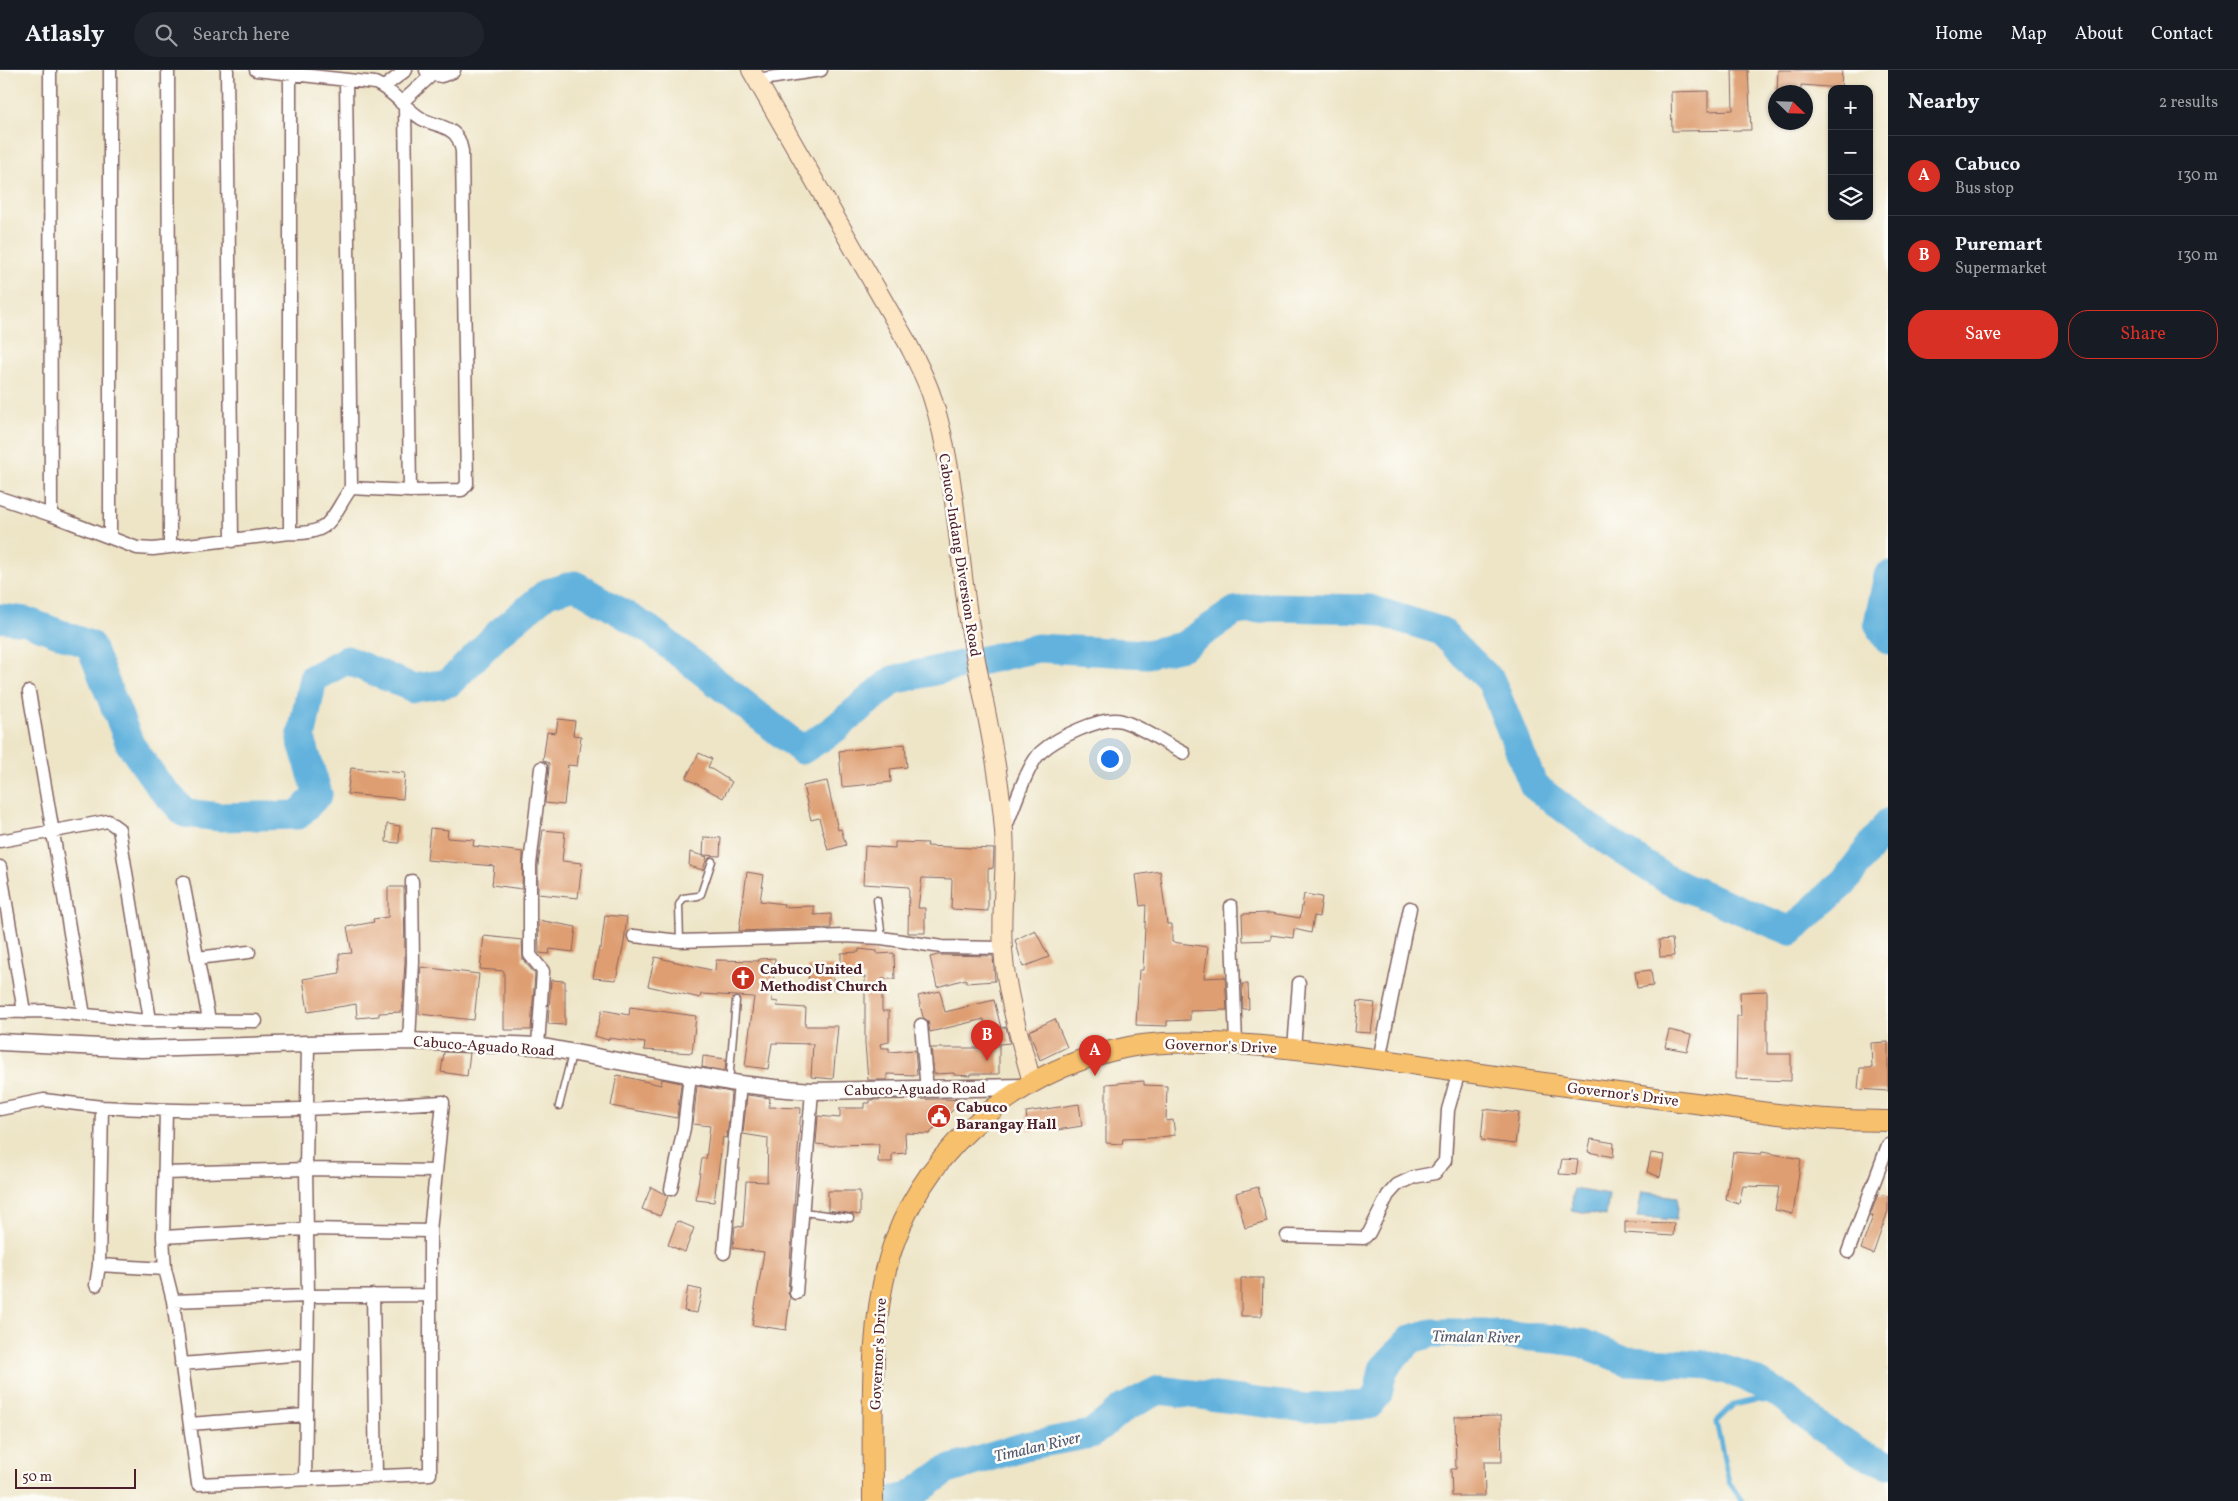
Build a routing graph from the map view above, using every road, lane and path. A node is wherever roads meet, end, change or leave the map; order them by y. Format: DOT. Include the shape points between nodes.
graph roads {
  1 [pos="50,70"];
  2 [pos="110,70"];
  3 [pos="168,70"];
  4 [pos="227,70"];
  5 [pos="256,70"];
  6 [pos="406,70"];
  7 [pos="452,70"];
  8 [pos="821,70"];
  9 [pos="431,71"];
  10 [pos="290,74"];
  11 [pos="754,75"];
  12 [pos="346,80"];
  13 [pos="384,87"];
  14 [pos="403,105"];
  15 [pos="351,488"];
  16 [pos="410,491"];
  17 [pos="0,498"];
  18 [pos="51,515"];
  19 [pos="290,533"];
  20 [pos="110,537"];
  21 [pos="232,541"];
  22 [pos="170,546"];
  23 [pos="28,692"];
  24 [pos="1184,753"];
  25 [pos="541,768"];
  26 [pos="53,831"];
  27 [pos="1004,832"];
  28 [pos="0,841"];
  29 [pos="712,861"];
  30 [pos="0,867"];
  31 [pos="412,881"];
  32 [pos="183,882"];
  33 [pos="877,900"];
  34 [pos="1231,906"];
  35 [pos="1410,908"];
  36 [pos="634,936"];
  37 [pos="882,938"];
  38 [pos="680,941"];
  39 [pos="1002,948"];
  40 [pos="248,952"];
  41 [pos="197,958"];
  42 [pos="1299,983"];
  43 [pos="736,1001"];
  44 [pos="0,1012"];
  45 [pos="24,1012"];
  46 [pos="84,1015"];
  47 [pos="150,1020"];
  48 [pos="209,1020"];
  49 [pos="256,1021"];
  50 [pos="921,1025"];
  51 [pos="409,1041"];
  52 [pos="0,1042"];
  53 [pos="308,1044"];
  54 [pos="1236,1044"];
  55 [pos="538,1046"];
  56 [pos="1294,1049"];
  57 [pos="572,1053"];
  58 [pos="1379,1060"];
  59 [pos="1458,1071"];
  60 [pos="690,1075"];
  61 [pos="735,1083"];
  62 [pos="1028,1085"];
  63 [pos="927,1090"];
  64 [pos="812,1091"];
  65 [pos="559,1106"];
  66 [pos="102,1107"];
  67 [pos="0,1109"];
  68 [pos="306,1110"];
  69 [pos="166,1111"];
  70 [pos="1888,1121"];
  71 [pos="1888,1145"];
  72 [pos="306,1169"];
  73 [pos="436,1171"];
  74 [pos="165,1173"];
  75 [pos="672,1189"];
  76 [pos="802,1212"];
  77 [pos="850,1218"];
  78 [pos="306,1229"];
  79 [pos="430,1231"];
  80 [pos="1287,1236"];
  81 [pos="164,1237"];
  82 [pos="1848,1252"];
  83 [pos="724,1253"];
  84 [pos="99,1265"];
  85 [pos="166,1269"];
  86 [pos="96,1284"];
  87 [pos="796,1292"];
  88 [pos="373,1295"];
  89 [pos="430,1295"];
  90 [pos="308,1296"];
  91 [pos="172,1301"];
  92 [pos="305,1354"];
  93 [pos="181,1364"];
  94 [pos="305,1415"];
  95 [pos="190,1424"];
  96 [pos="376,1477"];
  97 [pos="305,1478"];
  98 [pos="873,1495"];
  1 -- 18 [label="street"];
  2 -- 20 [label="street"];
  3 -- 22 [label="street"];
  4 -- 21 [label="street"];
  5 -- 10 [label="street"];
  6 -- 13 [label="street"];
  7 -- 9 [label="street" via="441,74"];
  8 -- 11 [label="street"];
  9 -- 14 [label="street"];
  10 -- 12 [label="street"];
  10 -- 19 [label="street"];
  11 -- 27 [label="main road, Cabuco-Indang Diversion Road" via="896,320 926,380 951,478 968,614 997,769"];
  12 -- 13 [label="street"];
  12 -- 15 [label="street"];
  13 -- 14 [label="street"];
  14 -- 16 [label="street"];
  14 -- 16 [label="street" via="423,120 451,131 459,139 462,151 467,484 462,490"];
  15 -- 16 [label="street"];
  15 -- 19 [label="street" via="321,530 308,534"];
  17 -- 18 [label="street"];
  18 -- 20 [label="street"];
  19 -- 21 [label="street"];
  20 -- 22 [label="street" via="137,548"];
  21 -- 22 [label="street"];
  23 -- 26 [label="street"];
  24 -- 27 [label="street" via="1120,720 1085,726 1041,753 1030,770"];
  25 -- 55 [label="street" via="530,865 530,955 543,971"];
  26 -- 28 [label="street"];
  26 -- 46 [label="street"];
  26 -- 47 [label="street" via="108,821 119,829"];
  27 -- 39 [label="main road, Cabuco-Indang Diversion Road"];
  29 -- 38 [label="lane" via="702,894 683,898 679,904"];
  30 -- 45 [label="street"];
  31 -- 51 [label="street" via="413,962"];
  32 -- 41 [label="street"];
  33 -- 37 [label="lane"];
  34 -- 54 [label="street"];
  35 -- 58 [label="street"];
  36 -- 38 [label="street"];
  37 -- 38 [label="street" via="845,936"];
  37 -- 39 [label="street" via="942,947"];
  39 -- 62 [label="main road, Cabuco-Indang Diversion Road"];
  40 -- 41 [label="street"];
  41 -- 48 [label="street"];
  42 -- 56 [label="street"];
  43 -- 61 [label="lane"];
  44 -- 45 [label="street"];
  45 -- 46 [label="street"];
  46 -- 47 [label="street"];
  47 -- 48 [label="street"];
  48 -- 49 [label="street"];
  50 -- 63 [label="street"];
  51 -- 53 [label="street, Cabuco-Aguado Road"];
  51 -- 55 [label="street, Cabuco-Aguado Road"];
  52 -- 53 [label="street, Cabuco-Aguado Road" via="142,1049"];
  53 -- 68 [label="street"];
  54 -- 56 [label="main road, Governor's Drive"];
  54 -- 62 [label="main road, Governor's Drive" via="1164,1043 1126,1048 1083,1059"];
  55 -- 57 [label="street, Cabuco-Aguado Road"];
  56 -- 58 [label="main road, Governor's Drive"];
  57 -- 60 [label="street, Cabuco-Aguado Road"];
  57 -- 65 [label="lane"];
  58 -- 59 [label="main road, Governor's Drive"];
  59 -- 70 [label="main road, Governor's Drive" via="1827,1119"];
  59 -- 80 [label="street" via="1448,1110 1446,1160 1435,1173 1414,1177 1397,1185 1364,1238"];
  60 -- 61 [label="street, Cabuco-Aguado Road"];
  60 -- 75 [label="street"];
  61 -- 64 [label="street, Cabuco-Aguado Road"];
  61 -- 83 [label="street"];
  62 -- 63 [label="street, Cabuco-Aguado Road"];
  62 -- 98 [label="main road, Governor's Drive" via="978,1122 949,1152 910,1208 894,1244 883,1285 877,1332"];
  63 -- 64 [label="street, Cabuco-Aguado Road"];
  64 -- 76 [label="street"];
  66 -- 67 [label="street" via="44,1100"];
  66 -- 69 [label="street"];
  66 -- 84 [label="street"];
  68 -- 69 [label="street"];
  68 -- 72 [label="street"];
  68 -- 73 [label="street" via="443,1102"];
  69 -- 74 [label="street"];
  71 -- 82 [label="street"];
  72 -- 73 [label="street"];
  72 -- 74 [label="street"];
  72 -- 78 [label="street"];
  73 -- 79 [label="street"];
  74 -- 81 [label="street"];
  76 -- 77 [label="lane"];
  76 -- 87 [label="street"];
  78 -- 79 [label="street"];
  78 -- 81 [label="street"];
  78 -- 90 [label="street"];
  79 -- 89 [label="street"];
  81 -- 85 [label="street"];
  84 -- 85 [label="street"];
  84 -- 86 [label="street"];
  85 -- 91 [label="street"];
  88 -- 89 [label="street"];
  88 -- 90 [label="street"];
  88 -- 96 [label="street"];
  89 -- 96 [label="street" via="430,1474"];
  90 -- 91 [label="street"];
  90 -- 92 [label="street"];
  91 -- 93 [label="street"];
  92 -- 93 [label="street"];
  92 -- 94 [label="street"];
  93 -- 95 [label="street"];
  94 -- 95 [label="street"];
  94 -- 97 [label="street"];
  95 -- 97 [label="street" via="198,1484"];
  96 -- 97 [label="street"];
}
